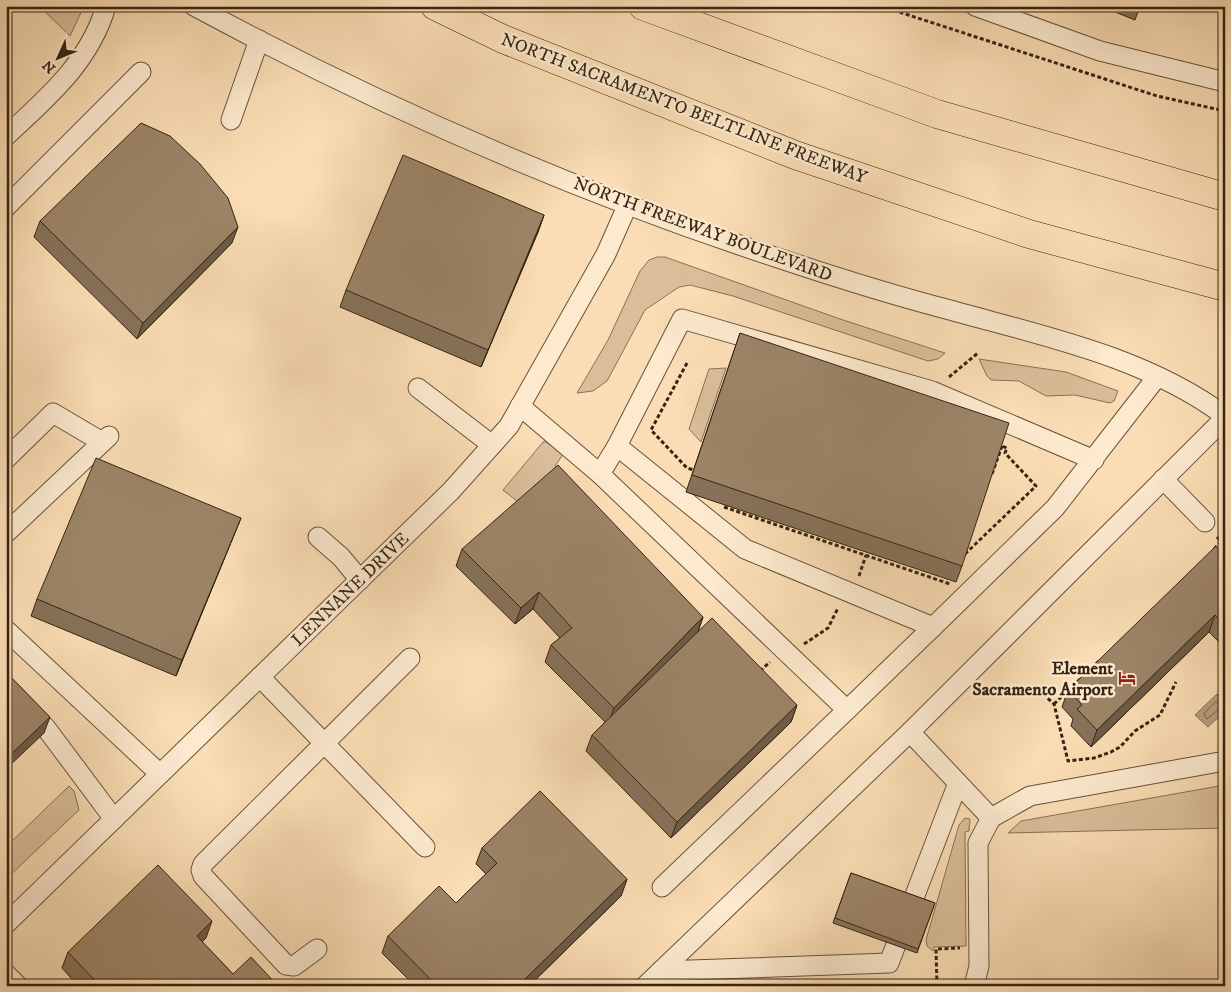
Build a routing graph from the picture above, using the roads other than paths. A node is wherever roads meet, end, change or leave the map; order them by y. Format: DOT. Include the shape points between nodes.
graph roads {
  1 [pos="106,6"];
  2 [pos="194,6"];
  3 [pos="435,6"];
  4 [pos="643,6"];
  5 [pos="975,6"];
  6 [pos="259,40"];
  7 [pos="141,72"];
  8 [pos="1225,82"];
  9 [pos="231,120"];
  10 [pos="6,136"];
  11 [pos="1225,197"];
  12 [pos="628,204"];
  13 [pos="6,207"];
  14 [pos="1225,287"];
  15 [pos="1157,377"];
  16 [pos="418,388"];
  17 [pos="520,406"];
  18 [pos="1225,417"];
  19 [pos="492,445"];
  20 [pos="618,446"];
  21 [pos="6,459"];
  22 [pos="1094,460"];
  23 [pos="600,474"];
  24 [pos="1163,480"];
  25 [pos="1205,522"];
  26 [pos="6,533"];
  27 [pos="318,537"];
  28 [pos="360,580"];
  29 [pos="933,627"];
  30 [pos="6,630"];
  31 [pos="410,658"];
  32 [pos="260,677"];
  33 [pos="6,687"];
  34 [pos="847,710"];
  35 [pos="910,732"];
  36 [pos="325,745"];
  37 [pos="1225,761"];
  38 [pos="160,774"];
  39 [pos="958,783"];
  40 [pos="991,818"];
  41 [pos="114,819"];
  42 [pos="425,847"];
  43 [pos="662,887"];
  44 [pos="9,917"];
  45 [pos="317,949"];
  46 [pos="660,971"];
  47 [pos="6,974"];
  48 [pos="18,986"];
  49 [pos="645,986"];
  50 [pos="974,986"];
  1 -- 10 [label="street" via="101,25 68,78"];
  2 -- 6 [label="street, NORTH FREEWAY BOULEVARD"];
  3 -- 14 [label="highway, NORTH SACRAMENTO BELTLINE FREEWAY" via="503,39 795,155 1029,234"];
  4 -- 11 [label="highway" via="937,114"];
  5 -- 8 [label="street" via="1100,51"];
  6 -- 9 [label="street"];
  6 -- 12 [label="street, NORTH FREEWAY BOULEVARD" via="453,133 530,167"];
  7 -- 13 [label="street"];
  12 -- 15 [label="street, NORTH FREEWAY BOULEVARD" via="860,285 1054,338"];
  12 -- 17 [label="street, LENNANE DRIVE" via="606,254"];
  15 -- 18 [label="street, NORTH FREEWAY BOULEVARD"];
  15 -- 22 [label="street"];
  16 -- 19 [label="street"];
  17 -- 19 [label="street, LENNANE DRIVE" via="510,426"];
  17 -- 23 [label="street"];
  18 -- 24 [label="street"];
  19 -- 28 [label="street, LENNANE DRIVE" via="451,491"];
  20 -- 22 [label="street" via="682,320 932,391"];
  20 -- 23 [label="street"];
  20 -- 29 [label="street" via="744,549"];
  21 -- 26 [label="street" via="53,414 105,439"];
  22 -- 29 [label="street" via="1055,508"];
  23 -- 34 [label="street"];
  24 -- 25 [label="street"];
  24 -- 35 [label="street"];
  27 -- 28 [label="street"];
  28 -- 32 [label="street, LENNANE DRIVE"];
  29 -- 34 [label="street"];
  30 -- 38 [label="street"];
  31 -- 36 [label="street"];
  32 -- 36 [label="street"];
  32 -- 38 [label="street, LENNANE DRIVE"];
  33 -- 41 [label="street" via="46,728"];
  34 -- 43 [label="street"];
  35 -- 39 [label="street"];
  35 -- 46 [label="street"];
  36 -- 42 [label="street"];
  36 -- 45 [label="street" via="209,858 201,870 203,876 286,965 294,966"];
  37 -- 40 [label="street" via="1030,796"];
  38 -- 41 [label="street, LENNANE DRIVE"];
  39 -- 40 [label="street"];
  39 -- 46 [label="street" via="889,962"];
  40 -- 50 [label="street" via="978,843 979,966"];
  41 -- 44 [label="street, LENNANE DRIVE"];
  46 -- 49 [label="street"];
  47 -- 48 [label="street"];
}
